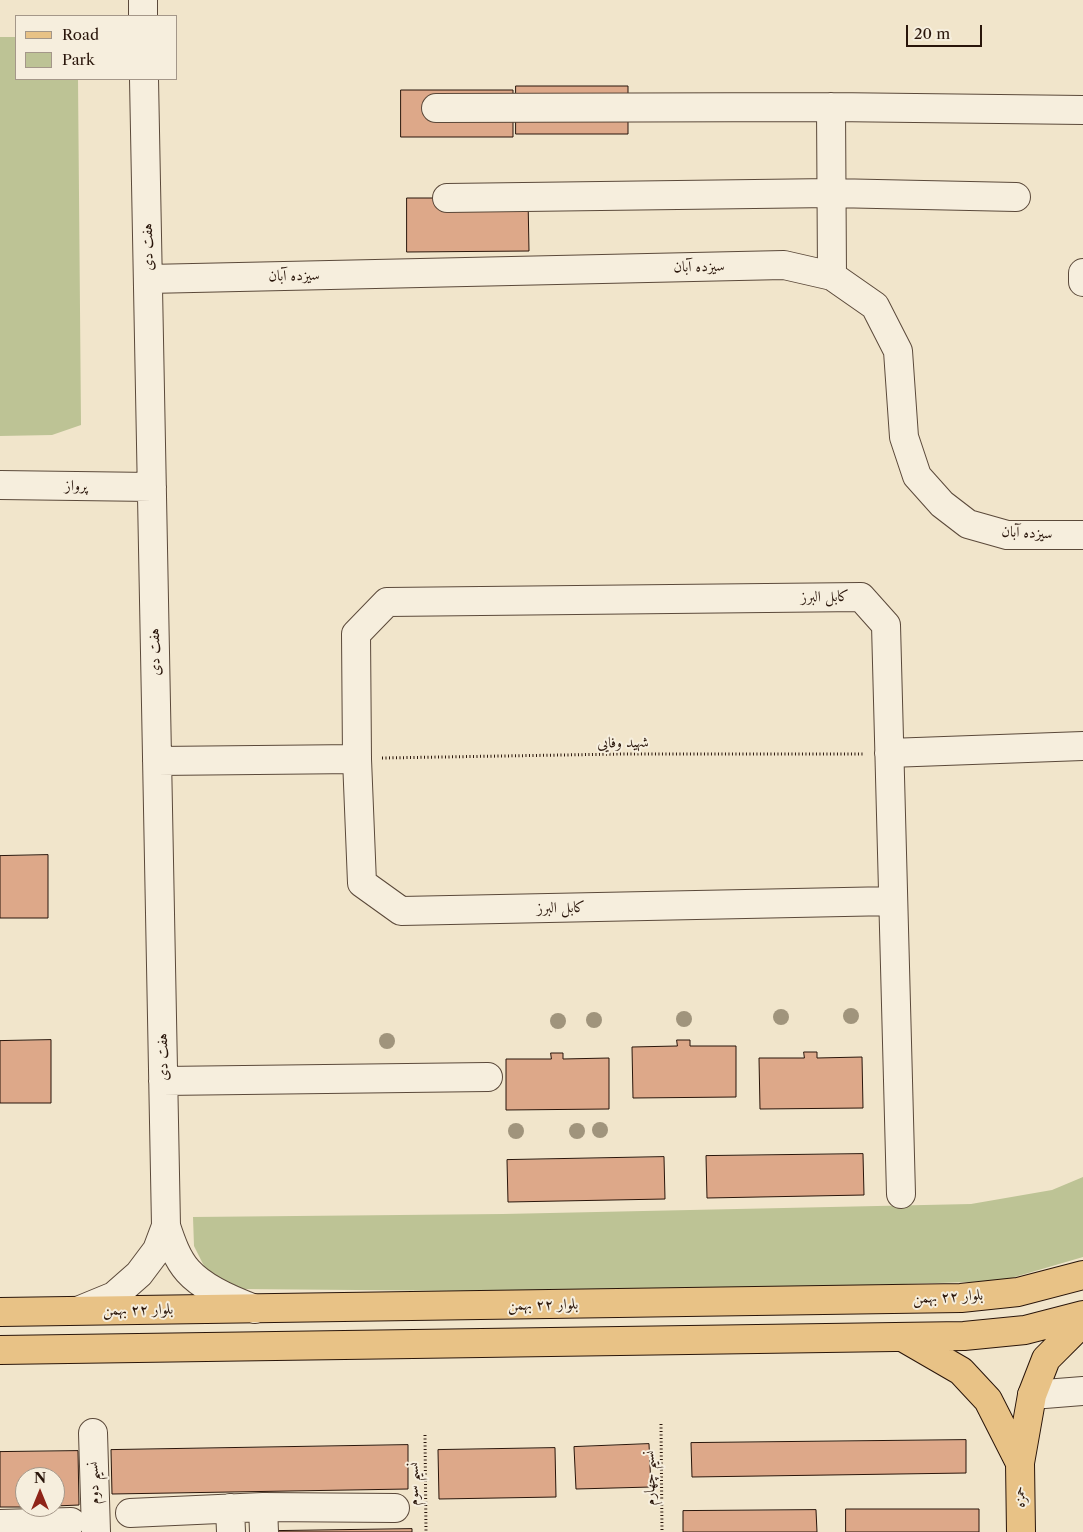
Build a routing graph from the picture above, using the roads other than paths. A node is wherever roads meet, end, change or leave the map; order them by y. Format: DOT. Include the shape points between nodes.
graph roads {
  1 [pos="143,0"];
  2 [pos="143,15"];
  3 [pos="144,80"];
  4 [pos="831,107"];
  5 [pos="436,108"];
  6 [pos="1083,110"];
  7 [pos="831,194"];
  8 [pos="1016,197"];
  9 [pos="447,198"];
  10 [pos="1083,273"];
  11 [pos="832,276"];
  12 [pos="148,279"];
  13 [pos="1083,282"];
  14 [pos="0,485"];
  15 [pos="152,487"];
  16 [pos="1083,535"];
  17 [pos="1083,746"];
  18 [pos="889,754"];
  19 [pos="357,758"];
  20 [pos="157,761"];
  21 [pos="893,901"];
  22 [pos="488,1077"];
  23 [pos="163,1081"];
  24 [pos="900,1194"];
  25 [pos="166,1226"];
  26 [pos="1083,1275"];
  27 [pos="256,1309"];
  28 [pos="77,1311"];
  29 [pos="0,1312"];
  30 [pos="1083,1314"];
  31 [pos="1083,1322"];
  32 [pos="904,1338"];
  33 [pos="0,1350"];
  34 [pos="1083,1391"];
  35 [pos="1032,1395"];
  36 [pos="93,1433"];
  37 [pos="1020,1462"];
  38 [pos="395,1508"];
  39 [pos="130,1513"];
  40 [pos="264,1519"];
  41 [pos="231,1520"];
  42 [pos="71,1522"];
  43 [pos="0,1524"];
  44 [pos="96,1532"];
  45 [pos="1021,1532"];
  1 -- 2 [label="street"];
  3 -- 12 [label="street, هفت دی"];
  4 -- 5 [label="street"];
  4 -- 6 [label="street"];
  4 -- 7 [label="street"];
  7 -- 8 [label="street"];
  7 -- 9 [label="street"];
  7 -- 11 [label="street"];
  10 -- 13 [label="street"];
  11 -- 12 [label="street, سیزده آبان" via="784,265"];
  11 -- 16 [label="street, سیزده آبان" via="875,306 898,351 904,437 917,476 942,504 968,524 1007,535"];
  12 -- 15 [label="street, هفت دی"];
  14 -- 15 [label="street, پرواز"];
  15 -- 20 [label="street, هفت دی"];
  17 -- 18 [label="street"];
  18 -- 19 [label="street, کابل البرز" via="886,625 861,597 387,602 356,634"];
  18 -- 21 [label="street"];
  19 -- 20 [label="street"];
  19 -- 21 [label="street, کابل البرز" via="362,883 401,911"];
  20 -- 23 [label="street, هفت دی"];
  21 -- 24 [label="street"];
  22 -- 23 [label="street"];
  23 -- 25 [label="street, هفت دی"];
  25 -- 27 [label="street" via="188,1271 209,1288"];
  25 -- 28 [label="street" via="157,1250 139,1274 114,1296"];
  26 -- 27 [label="main road, بلوار ۲۲ بهمن" via="1018,1292 961,1298"];
  27 -- 28 [label="main road, بلوار ۲۲ بهمن"];
  28 -- 29 [label="main road, بلوار ۲۲ بهمن"];
  30 -- 32 [label="main road" via="1025,1330"];
  31 -- 35 [label="main road, حمزه" via="1046,1359"];
  32 -- 33 [label="main road"];
  32 -- 37 [label="main road" via="961,1371 988,1400"];
  34 -- 35 [label="street"];
  35 -- 37 [label="main road, حمزه"];
  36 -- 44 [label="street, نسیم دوم"];
  37 -- 45 [label="main road, حمزه"];
  38 -- 40 [label="street"];
  39 -- 41 [label="street"];
  40 -- 41 [label="street"];
  42 -- 43 [label="street"];
}
